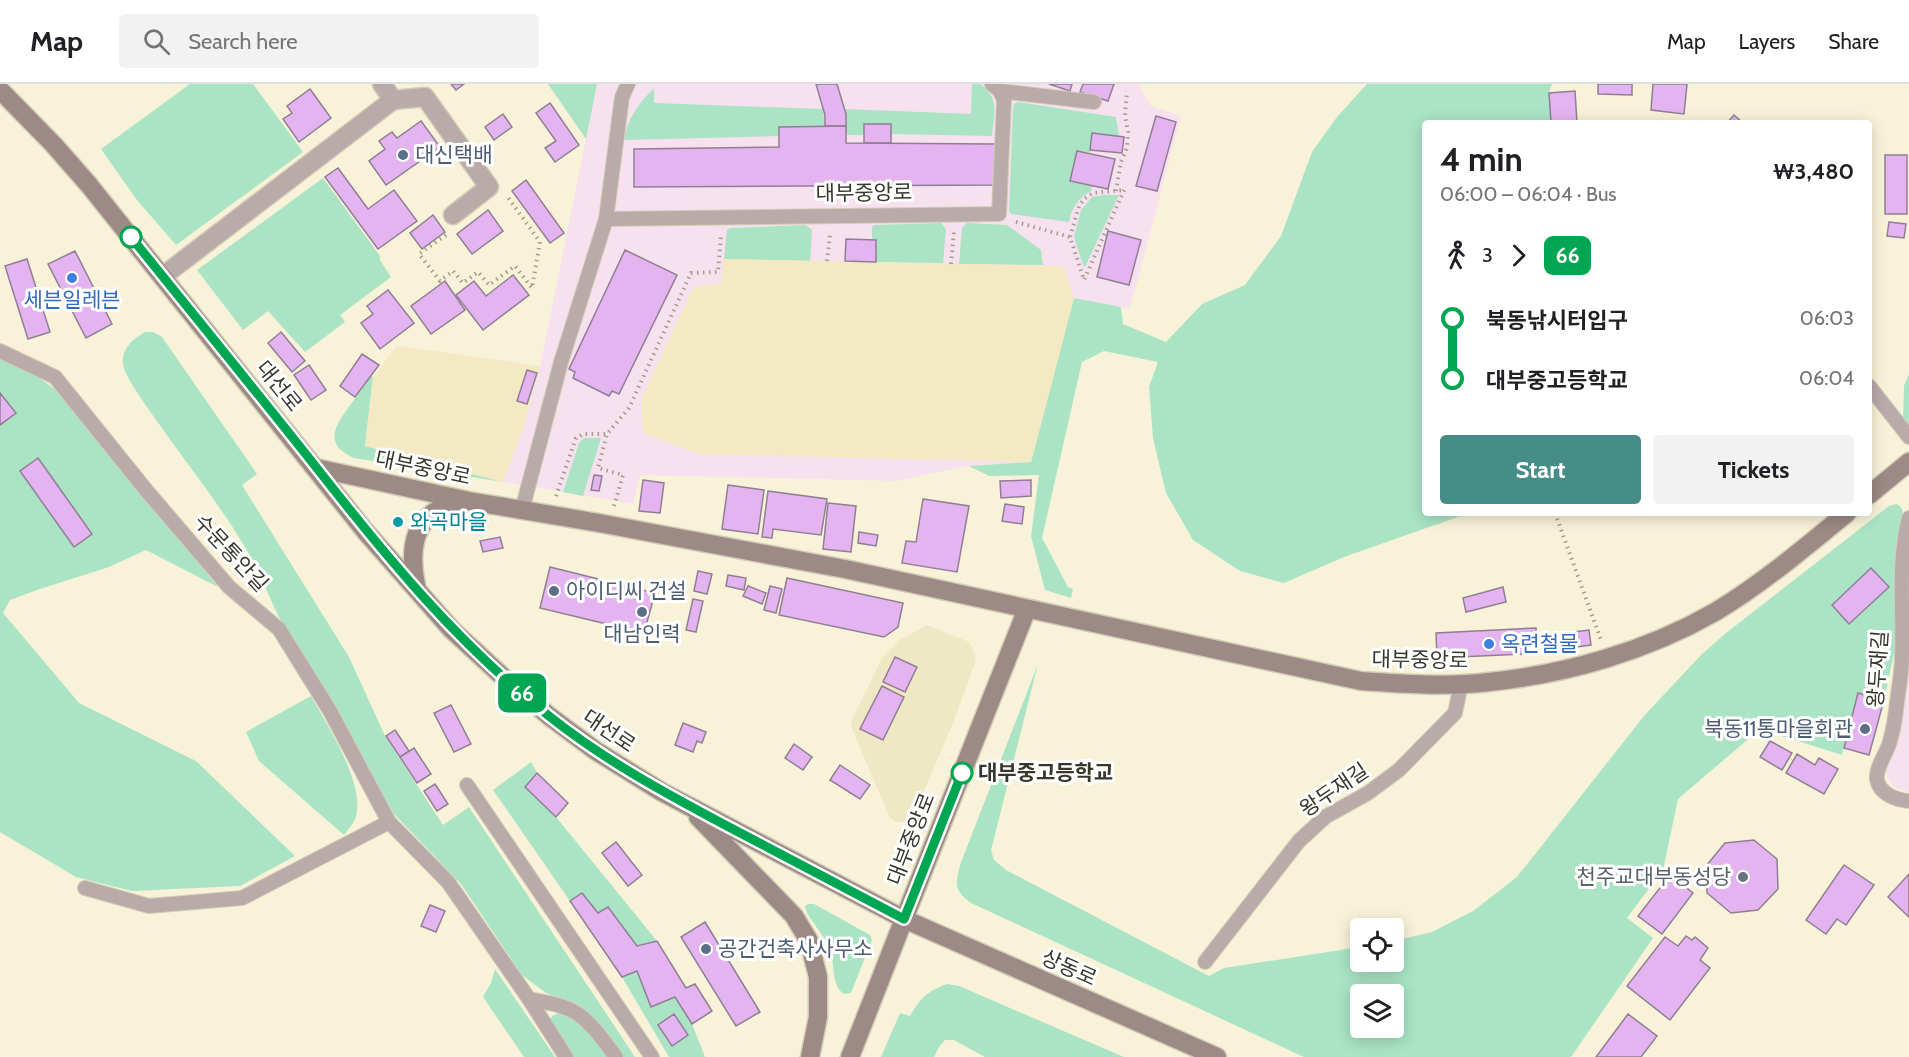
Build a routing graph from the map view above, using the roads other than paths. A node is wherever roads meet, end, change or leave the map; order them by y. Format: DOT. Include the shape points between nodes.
graph roads {
  1 [pos="382,84"];
  2 [pos="628,84"];
  3 [pos="996,87"];
  4 [pos="0,90"];
  5 [pos="393,100"];
  6 [pos="1094,102"];
  7 [pos="454,213"];
  8 [pos="606,219"];
  9 [pos="163,276"];
  10 [pos="0,351"];
  11 [pos="1872,390"];
  12 [pos="1909,437"];
  13 [pos="1909,462"];
  14 [pos="316,468"];
  15 [pos="1872,493"];
  16 [pos="469,501"];
  17 [pos="522,510"];
  18 [pos="1843,516"];
  19 [pos="1909,518"];
  20 [pos="417,592"];
  21 [pos="1026,609"];
  22 [pos="1461,684"];
  23 [pos="467,785"];
  24 [pos="1909,801"];
  25 [pos="686,804"];
  26 [pos="389,822"];
  27 [pos="85,888"];
  28 [pos="904,919"];
  29 [pos="1205,962"];
  30 [pos="528,999"];
  31 [pos="566,1057"];
  32 [pos="616,1057"];
  33 [pos="652,1057"];
  34 [pos="810,1057"];
  35 [pos="850,1057"];
  36 [pos="1217,1057"];
  1 -- 5 [label="street"];
  2 -- 8 [label="lane" via="622,98"];
  3 -- 6 [label="lane"];
  3 -- 8 [label="lane, 대부중앙로" via="1005,110 999,214"];
  4 -- 9 [label="street, 대선로" via="60,152"];
  5 -- 7 [label="street" via="425,97 489,187"];
  5 -- 9 [label="street"];
  8 -- 17 [label="lane" via="561,362"];
  9 -- 14 [label="street, 대선로"];
  10 -- 26 [label="lane, 수문통안길" via="55,376 229,587 279,629 330,711"];
  11 -- 12 [label="lane"];
  13 -- 15 [label="street"];
  14 -- 16 [label="street, 대부중앙로"];
  14 -- 20 [label="street, 대선로"];
  16 -- 17 [label="street, 대부중앙로"];
  16 -- 20 [label="street" via="442,507 420,527 413,545 412,566"];
  17 -- 21 [label="street, 대부중앙로" via="833,567"];
  18 -- 22 [label="street, 대부중앙로" via="1749,590 1664,637 1556,672"];
  19 -- 24 [label="lane, 왕두재길" via="1901,566 1902,657 1894,723 1877,777 1887,794"];
  20 -- 25 [label="street, 대선로" via="452,630 549,716 596,751"];
  21 -- 22 [label="street, 대부중앙로" via="1361,681"];
  21 -- 28 [label="street, 대부중앙로"];
  22 -- 29 [label="lane, 왕두재길" via="1455,713 1383,783 1312,827"];
  23 -- 33 [label="lane"];
  25 -- 28 [label="street, 대선로"];
  25 -- 34 [label="street" via="794,916 808,941 818,977 818,1017"];
  26 -- 27 [label="lane" via="242,898 149,906"];
  26 -- 30 [label="lane, 수문통안길" via="448,882"];
  28 -- 35 [label="street"];
  28 -- 36 [label="street, 상동로"];
  30 -- 31 [label="lane, 수문통안길"];
  30 -- 32 [label="lane" via="555,1004 577,1014"];
}
